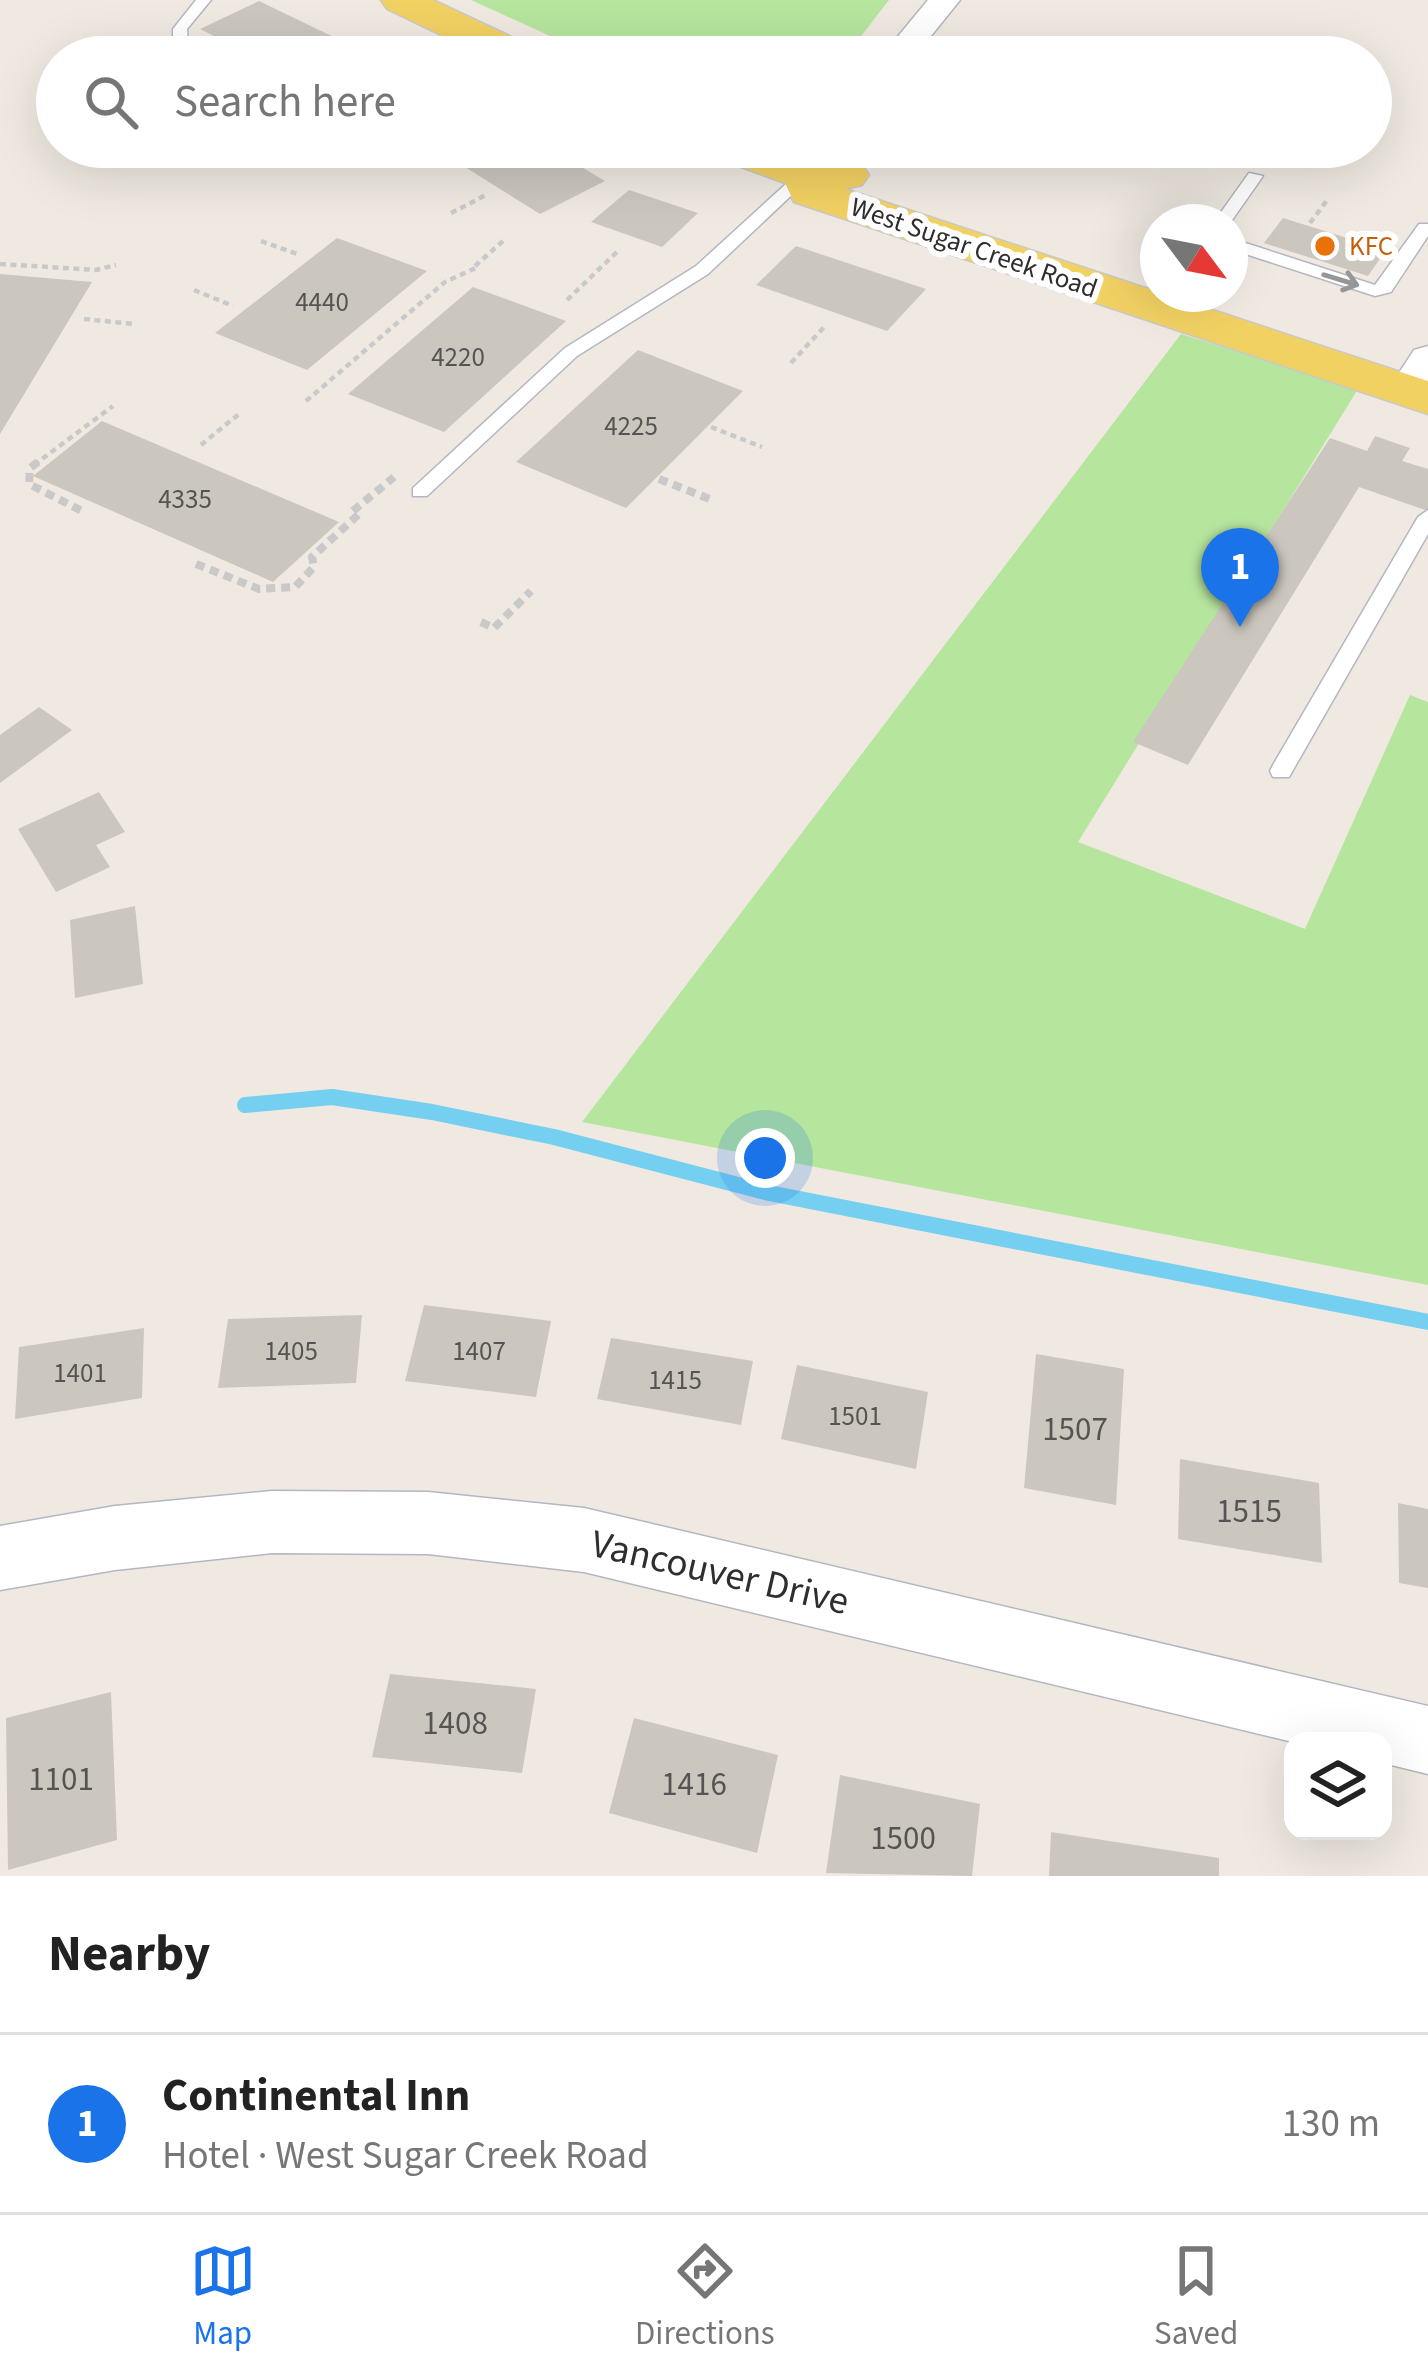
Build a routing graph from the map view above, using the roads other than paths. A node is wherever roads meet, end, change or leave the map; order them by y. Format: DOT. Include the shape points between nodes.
graph roads {
  1 [pos="204,0"];
  2 [pos="400,0"];
  3 [pos="944,0"];
  4 [pos="180,36"];
  5 [pos="476,36"];
  6 [pos="914,36"];
  7 [pos="809,168"];
  8 [pos="815,168"];
  9 [pos="830,168"];
  10 [pos="1255,176"];
  11 [pos="1235,204"];
  12 [pos="1425,228"];
  13 [pos="1248,249"];
  14 [pos="1140,270"];
  15 [pos="1248,308"];
  16 [pos="1423,375"];
  17 [pos="420,492"];
  18 [pos="1428,517"];
  19 [pos="1281,771"];
  20 [pos="0,1558"];
  21 [pos="1428,1740"];
  1 -- 4 [label="lane"];
  2 -- 5 [label="main road"];
  3 -- 6 [label="street"];
  7 -- 17 [label="lane" via="702,270 571,352"];
  8 -- 16 [label="main road, West Sugar Creek Road" via="810,192"];
  9 -- 14 [label="main road, West Sugar Creek Road"];
  10 -- 11 [label="lane"];
  13 -- 12 [label="lane, one-way" via="1380,291"];
  15 -- 16 [label="main road, West Sugar Creek Road"];
  18 -- 19 [label="lane"];
  20 -- 21 [label="street, Vancouver Drive" via="292,1522 428,1523 584,1540"];
}
